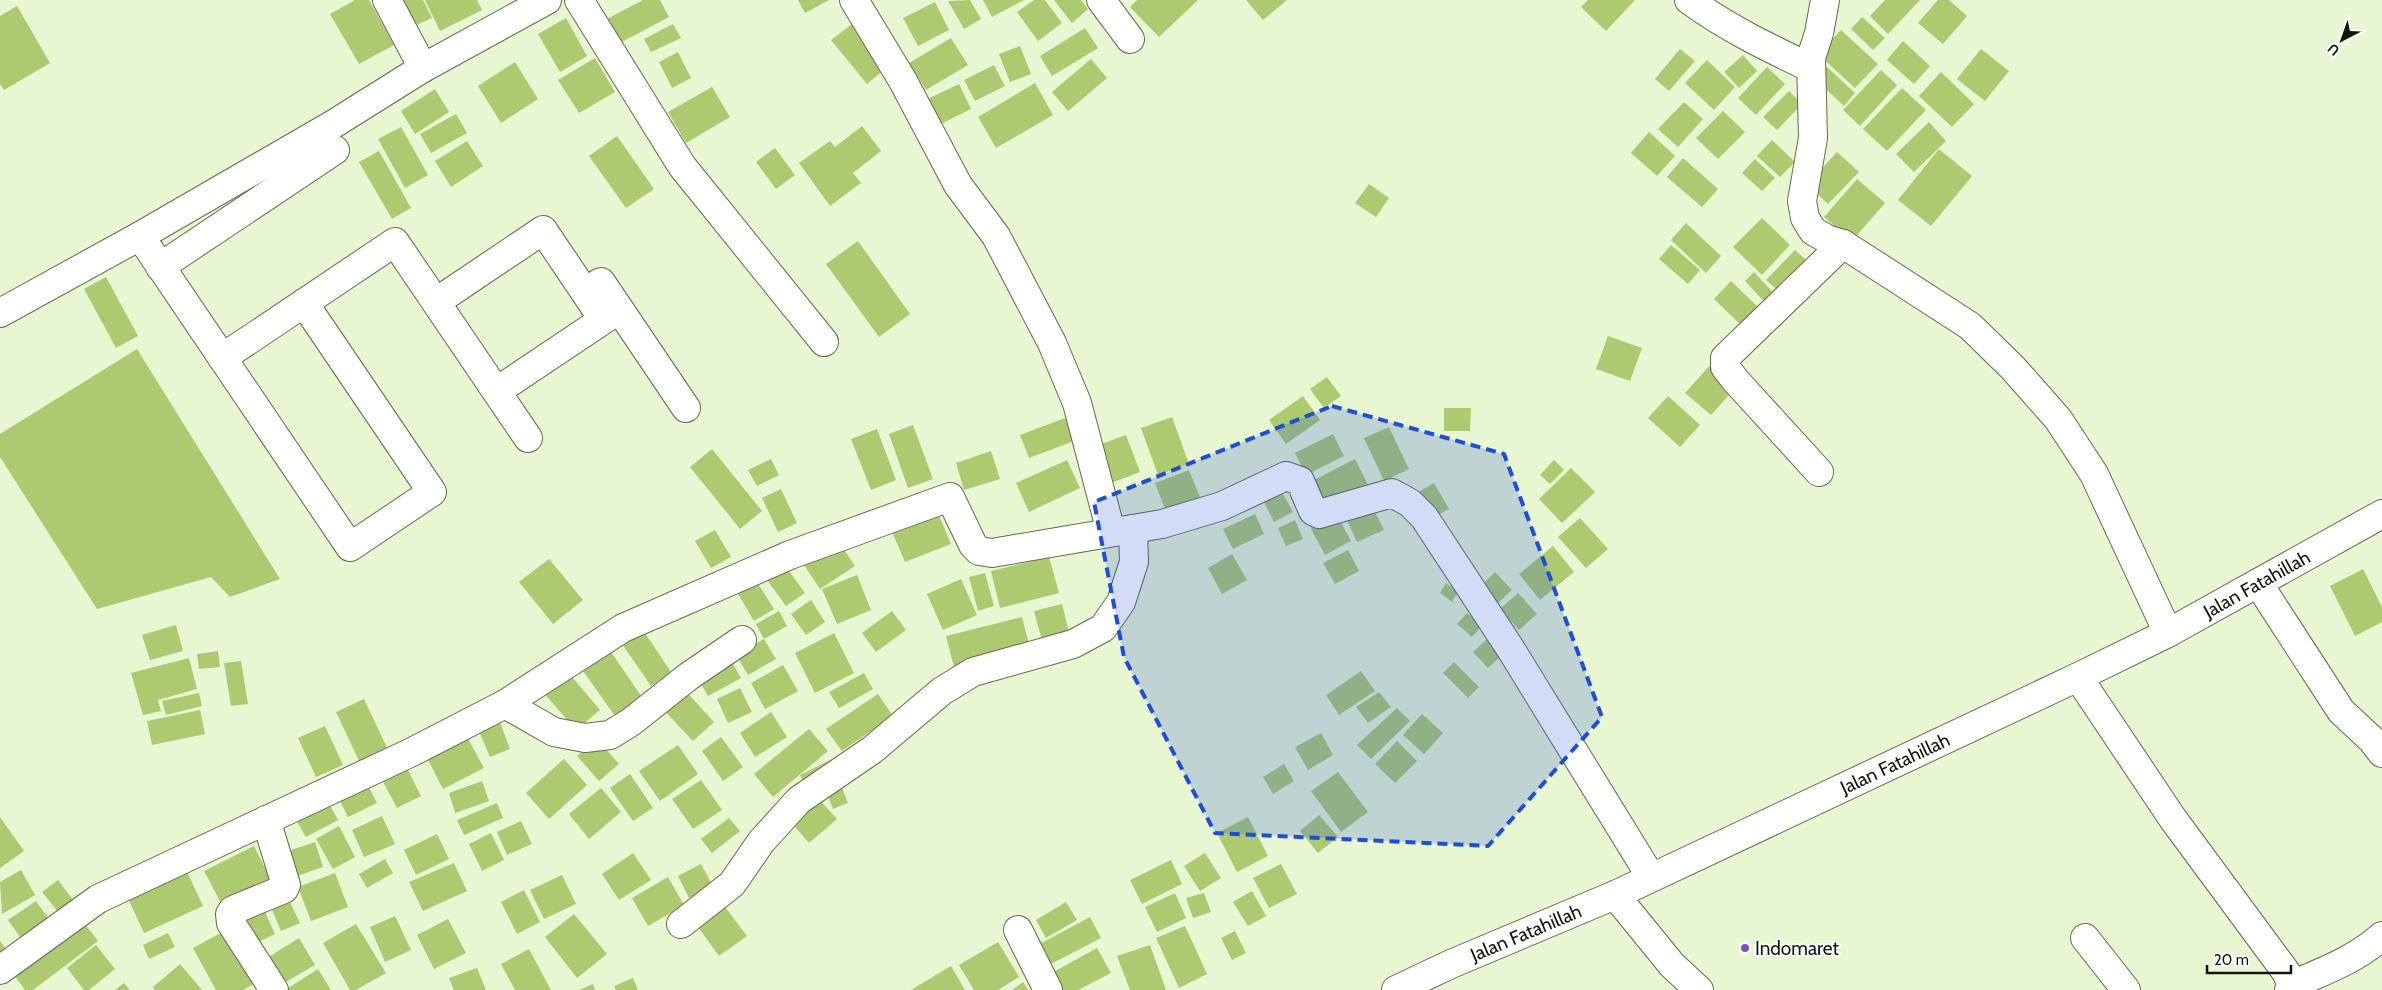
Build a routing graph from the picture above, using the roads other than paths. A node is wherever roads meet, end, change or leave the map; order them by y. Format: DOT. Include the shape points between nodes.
graph roads {
  1 [pos="387,0"];
  2 [pos="547,0"];
  3 [pos="579,0"];
  4 [pos="854,0"];
  5 [pos="1101,0"];
  6 [pos="1689,0"];
  7 [pos="1825,0"];
  8 [pos="1130,39"];
  9 [pos="423,68"];
  10 [pos="1811,68"];
  11 [pos="335,150"];
  12 [pos="140,236"];
  13 [pos="1843,244"];
  14 [pos="160,267"];
  15 [pos="436,302"];
  16 [pos="304,303"];
  17 [pos="0,313"];
  18 [pos="611,314"];
  19 [pos="824,342"];
  20 [pos="222,358"];
  21 [pos="497,391"];
  22 [pos="686,408"];
  23 [pos="528,438"];
  24 [pos="1819,472"];
  25 [pos="2382,514"];
  26 [pos="1122,530"];
  27 [pos="2258,583"];
  28 [pos="2168,633"];
  29 [pos="742,640"];
  30 [pos="2078,677"];
  31 [pos="505,704"];
  32 [pos="2382,753"];
  33 [pos="266,820"];
  34 [pos="1651,877"];
  35 [pos="1615,895"];
  36 [pos="681,924"];
  37 [pos="1018,930"];
  38 [pos="2382,936"];
  39 [pos="2085,938"];
  40 [pos="0,970"];
  41 [pos="2290,987"];
  42 [pos="274,990"];
  43 [pos="1048,990"];
  44 [pos="1396,990"];
  45 [pos="1699,990"];
  46 [pos="2126,990"];
  1 -- 9 [label="street"];
  2 -- 9 [label="street"];
  3 -- 19 [label="street" via="682,166"];
  4 -- 26 [label="street" via="903,81 958,185 996,236 1052,343"];
  5 -- 8 [label="street"];
  6 -- 10 [label="street" via="1765,46"];
  7 -- 10 [label="street"];
  9 -- 12 [label="street"];
  10 -- 13 [label="street" via="1813,138 1802,201 1805,218 1813,231"];
  11 -- 14 [label="street"];
  12 -- 14 [label="street"];
  12 -- 17 [label="street"];
  13 -- 24 [label="street" via="1725,358 1725,367 1736,381"];
  13 -- 28 [label="street" via="1970,326 2058,419 2094,474"];
  14 -- 20 [label="street"];
  15 -- 16 [label="street" via="396,242"];
  15 -- 18 [label="street" via="543,230 585,292"];
  15 -- 21 [label="street"];
  16 -- 20 [label="street"];
  16 -- 20 [label="street" via="432,492 350,547"];
  18 -- 21 [label="street"];
  18 -- 22 [label="street"];
  21 -- 23 [label="street"];
  25 -- 27 [label="street, Jalan Fatahillah"];
  26 -- 31 [label="street" via="983,552 973,545 950,496 790,555 624,628"];
  26 -- 34 [label="street" via="1162,524 1222,506 1286,476 1300,480 1313,511 1319,514 1392,493 1410,503 1424,517 1510,648"];
  26 -- 36 [label="street" via="1134,562 1121,602 1103,628 1073,644 973,672 942,691 872,750 799,800 761,842 732,884"];
  27 -- 28 [label="street, Jalan Fatahillah"];
  27 -- 32 [label="street" via="2341,711"];
  28 -- 30 [label="street, Jalan Fatahillah"];
  29 -- 31 [label="street" via="610,735 585,738 554,732"];
  30 -- 34 [label="street, Jalan Fatahillah"];
  30 -- 41 [label="street" via="2173,819 2286,972"];
  31 -- 33 [label="street" via="412,752"];
  33 -- 40 [label="street" via="98,898"];
  33 -- 42 [label="street" via="287,883 284,889 233,910 230,918"];
  34 -- 35 [label="street, Jalan Fatahillah"];
  35 -- 44 [label="street, Jalan Fatahillah"];
  35 -- 45 [label="street" via="1672,965"];
  37 -- 43 [label="street"];
  38 -- 41 [label="street" via="2340,965"];
  39 -- 46 [label="street"];
}
